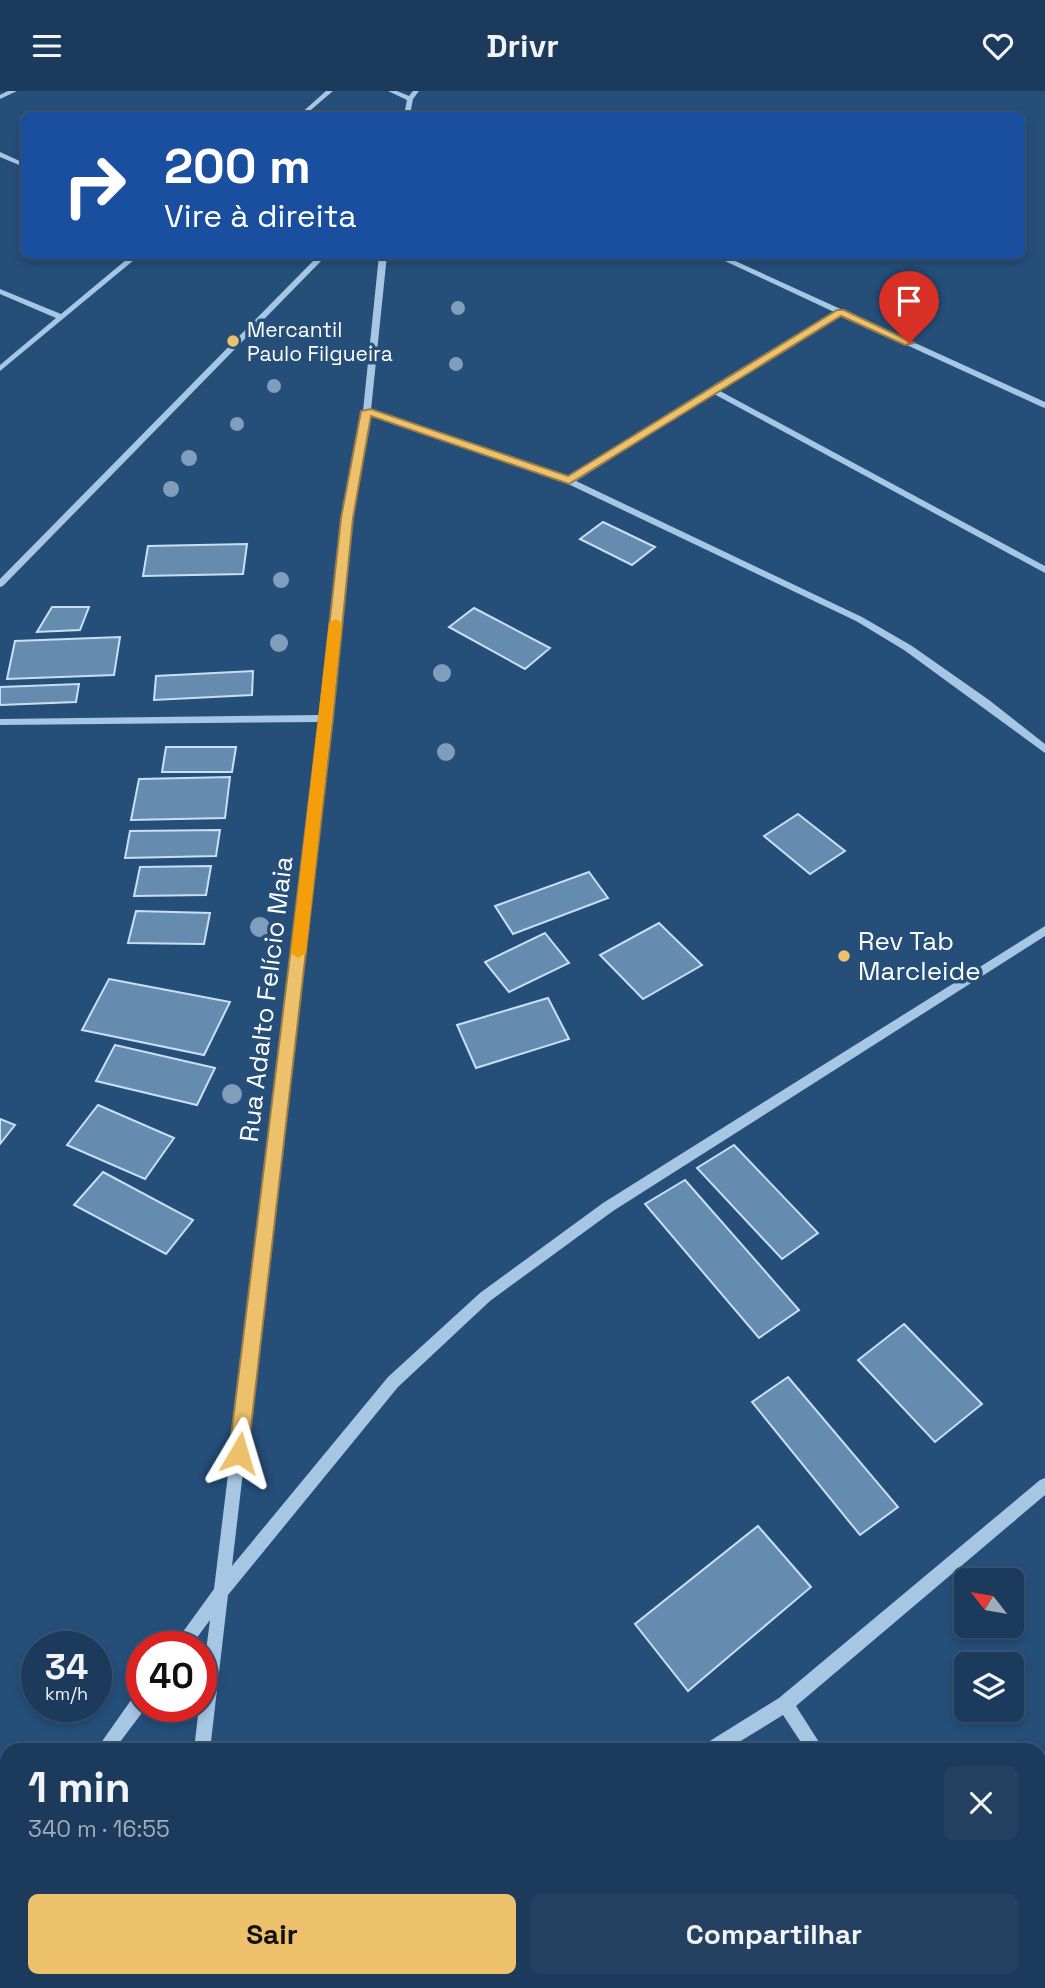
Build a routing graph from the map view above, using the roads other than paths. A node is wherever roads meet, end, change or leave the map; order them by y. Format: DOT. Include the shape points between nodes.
graph roads {
  1 [pos="14,91"];
  2 [pos="330,91"];
  3 [pos="391,91"];
  4 [pos="416,91"];
  5 [pos="0,97"];
  6 [pos="410,99"];
  7 [pos="306,112"];
  8 [pos="408,112"];
  9 [pos="0,154"];
  10 [pos="21,164"];
  11 [pos="132,259"];
  12 [pos="320,259"];
  13 [pos="383,259"];
  14 [pos="724,259"];
  15 [pos="0,291"];
  16 [pos="841,312"];
  17 [pos="60,317"];
  18 [pos="0,369"];
  19 [pos="712,390"];
  20 [pos="1045,405"];
  21 [pos="367,411"];
  22 [pos="569,481"];
  23 [pos="1045,570"];
  24 [pos="0,584"];
  25 [pos="326,718"];
  26 [pos="0,722"];
  27 [pos="1045,749"];
  28 [pos="1045,930"];
  29 [pos="1045,1485"];
  30 [pos="223,1589"];
  31 [pos="192,1631"];
  32 [pos="785,1704"];
  33 [pos="126,1720"];
  34 [pos="109,1743"];
  35 [pos="203,1743"];
  36 [pos="722,1743"];
  37 [pos="811,1743"];
  1 -- 5 [label="street"];
  2 -- 7 [label="street"];
  3 -- 6 [label="street"];
  4 -- 6 [label="street"];
  6 -- 8 [label="street"];
  9 -- 10 [label="street"];
  11 -- 17 [label="street"];
  12 -- 24 [label="street"];
  13 -- 21 [label="street, Rua Adalto Felício Maia"];
  14 -- 16 [label="street"];
  15 -- 17 [label="street"];
  16 -- 19 [label="street"];
  16 -- 20 [label="street"];
  17 -- 18 [label="street"];
  19 -- 22 [label="street"];
  19 -- 23 [label="street"];
  21 -- 22 [label="street"];
  21 -- 25 [label="street, Rua Adalto Felício Maia" via="347,518"];
  22 -- 27 [label="street" via="859,619 908,647"];
  25 -- 26 [label="street"];
  25 -- 30 [label="street, Rua Adalto Felício Maia"];
  28 -- 30 [label="street" via="608,1207 485,1297 393,1382"];
  29 -- 32 [label="street"];
  30 -- 31 [label="street"];
  30 -- 35 [label="street, Rua Adalto Felício Maia"];
  32 -- 36 [label="street"];
  32 -- 37 [label="street"];
  33 -- 34 [label="street"];
}
